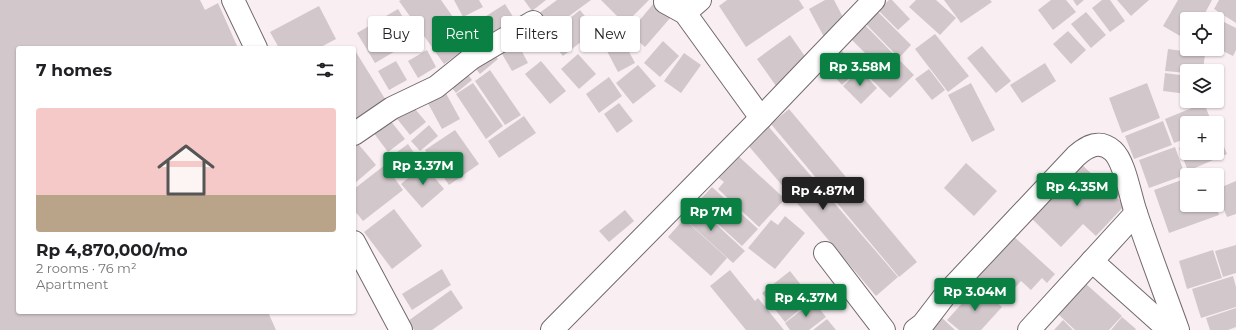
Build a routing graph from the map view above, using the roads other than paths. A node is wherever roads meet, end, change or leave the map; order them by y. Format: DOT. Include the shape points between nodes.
graph roads {
  1 [pos="233,0"];
  2 [pos="874,0"];
  3 [pos="665,2"];
  4 [pos="692,6"];
  5 [pos="501,41"];
  6 [pos="255,46"];
  7 [pos="761,118"];
  8 [pos="356,133"];
  9 [pos="1136,213"];
  10 [pos="356,246"];
  11 [pos="826,253"];
  12 [pos="1092,261"];
  13 [pos="401,330"];
  14 [pos="552,330"];
  15 [pos="884,330"];
  16 [pos="915,330"];
  17 [pos="1029,330"];
  18 [pos="1169,330"];
  19 [pos="1178,330"];
  1 -- 6 [label="street"];
  2 -- 7 [label="street"];
  3 -- 4 [label="street"];
  4 -- 7 [label="street"];
  5 -- 8 [label="street" via="472,58 436,87 392,108"];
  7 -- 14 [label="street"];
  9 -- 12 [label="street"];
  9 -- 16 [label="street" via="1119,157 1104,145 1097,144 1085,148"];
  9 -- 19 [label="street"];
  10 -- 13 [label="street"];
  11 -- 15 [label="street"];
  12 -- 17 [label="street"];
  12 -- 18 [label="street"];
}
